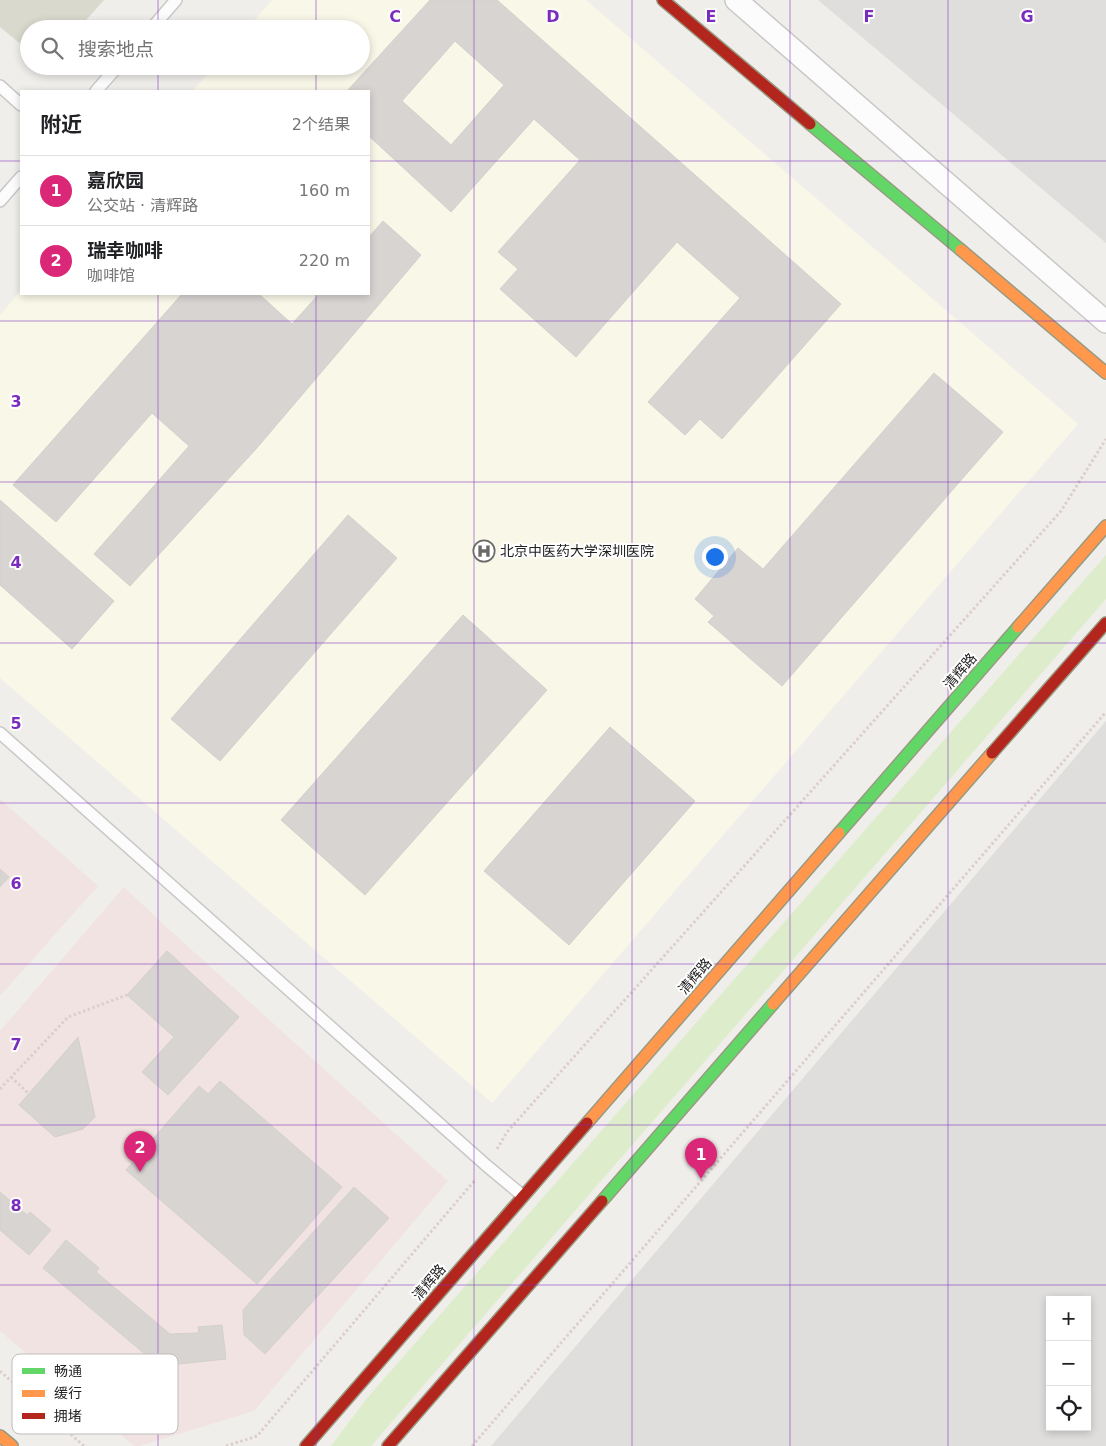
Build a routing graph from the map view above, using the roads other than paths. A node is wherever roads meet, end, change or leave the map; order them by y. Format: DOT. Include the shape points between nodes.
graph roads {
  1 [pos="176,0"];
  2 [pos="663,0"];
  3 [pos="736,0"];
  4 [pos="159,20"];
  5 [pos="110,75"];
  6 [pos="0,86"];
  7 [pos="97,90"];
  8 [pos="20,104"];
  9 [pos="20,178"];
  10 [pos="0,201"];
  11 [pos="1106,322"];
  12 [pos="1105,378"];
  13 [pos="1105,526"];
  14 [pos="1106,623"];
  15 [pos="0,733"];
  16 [pos="524,1196"];
  17 [pos="0,1436"];
  18 [pos="12,1446"];
  19 [pos="306,1446"];
  20 [pos="388,1446"];
  1 -- 4 [label="lane"];
  2 -- 12 [label="street" via="1085,354"];
  3 -- 11 [label="street"];
  5 -- 7 [label="lane"];
  6 -- 8 [label="lane"];
  9 -- 10 [label="lane"];
  13 -- 16 [label="street, 清辉路"];
  14 -- 20 [label="street"];
  15 -- 16 [label="lane"];
  16 -- 19 [label="street, 清辉路"];
  17 -- 18 [label="street"];
}
